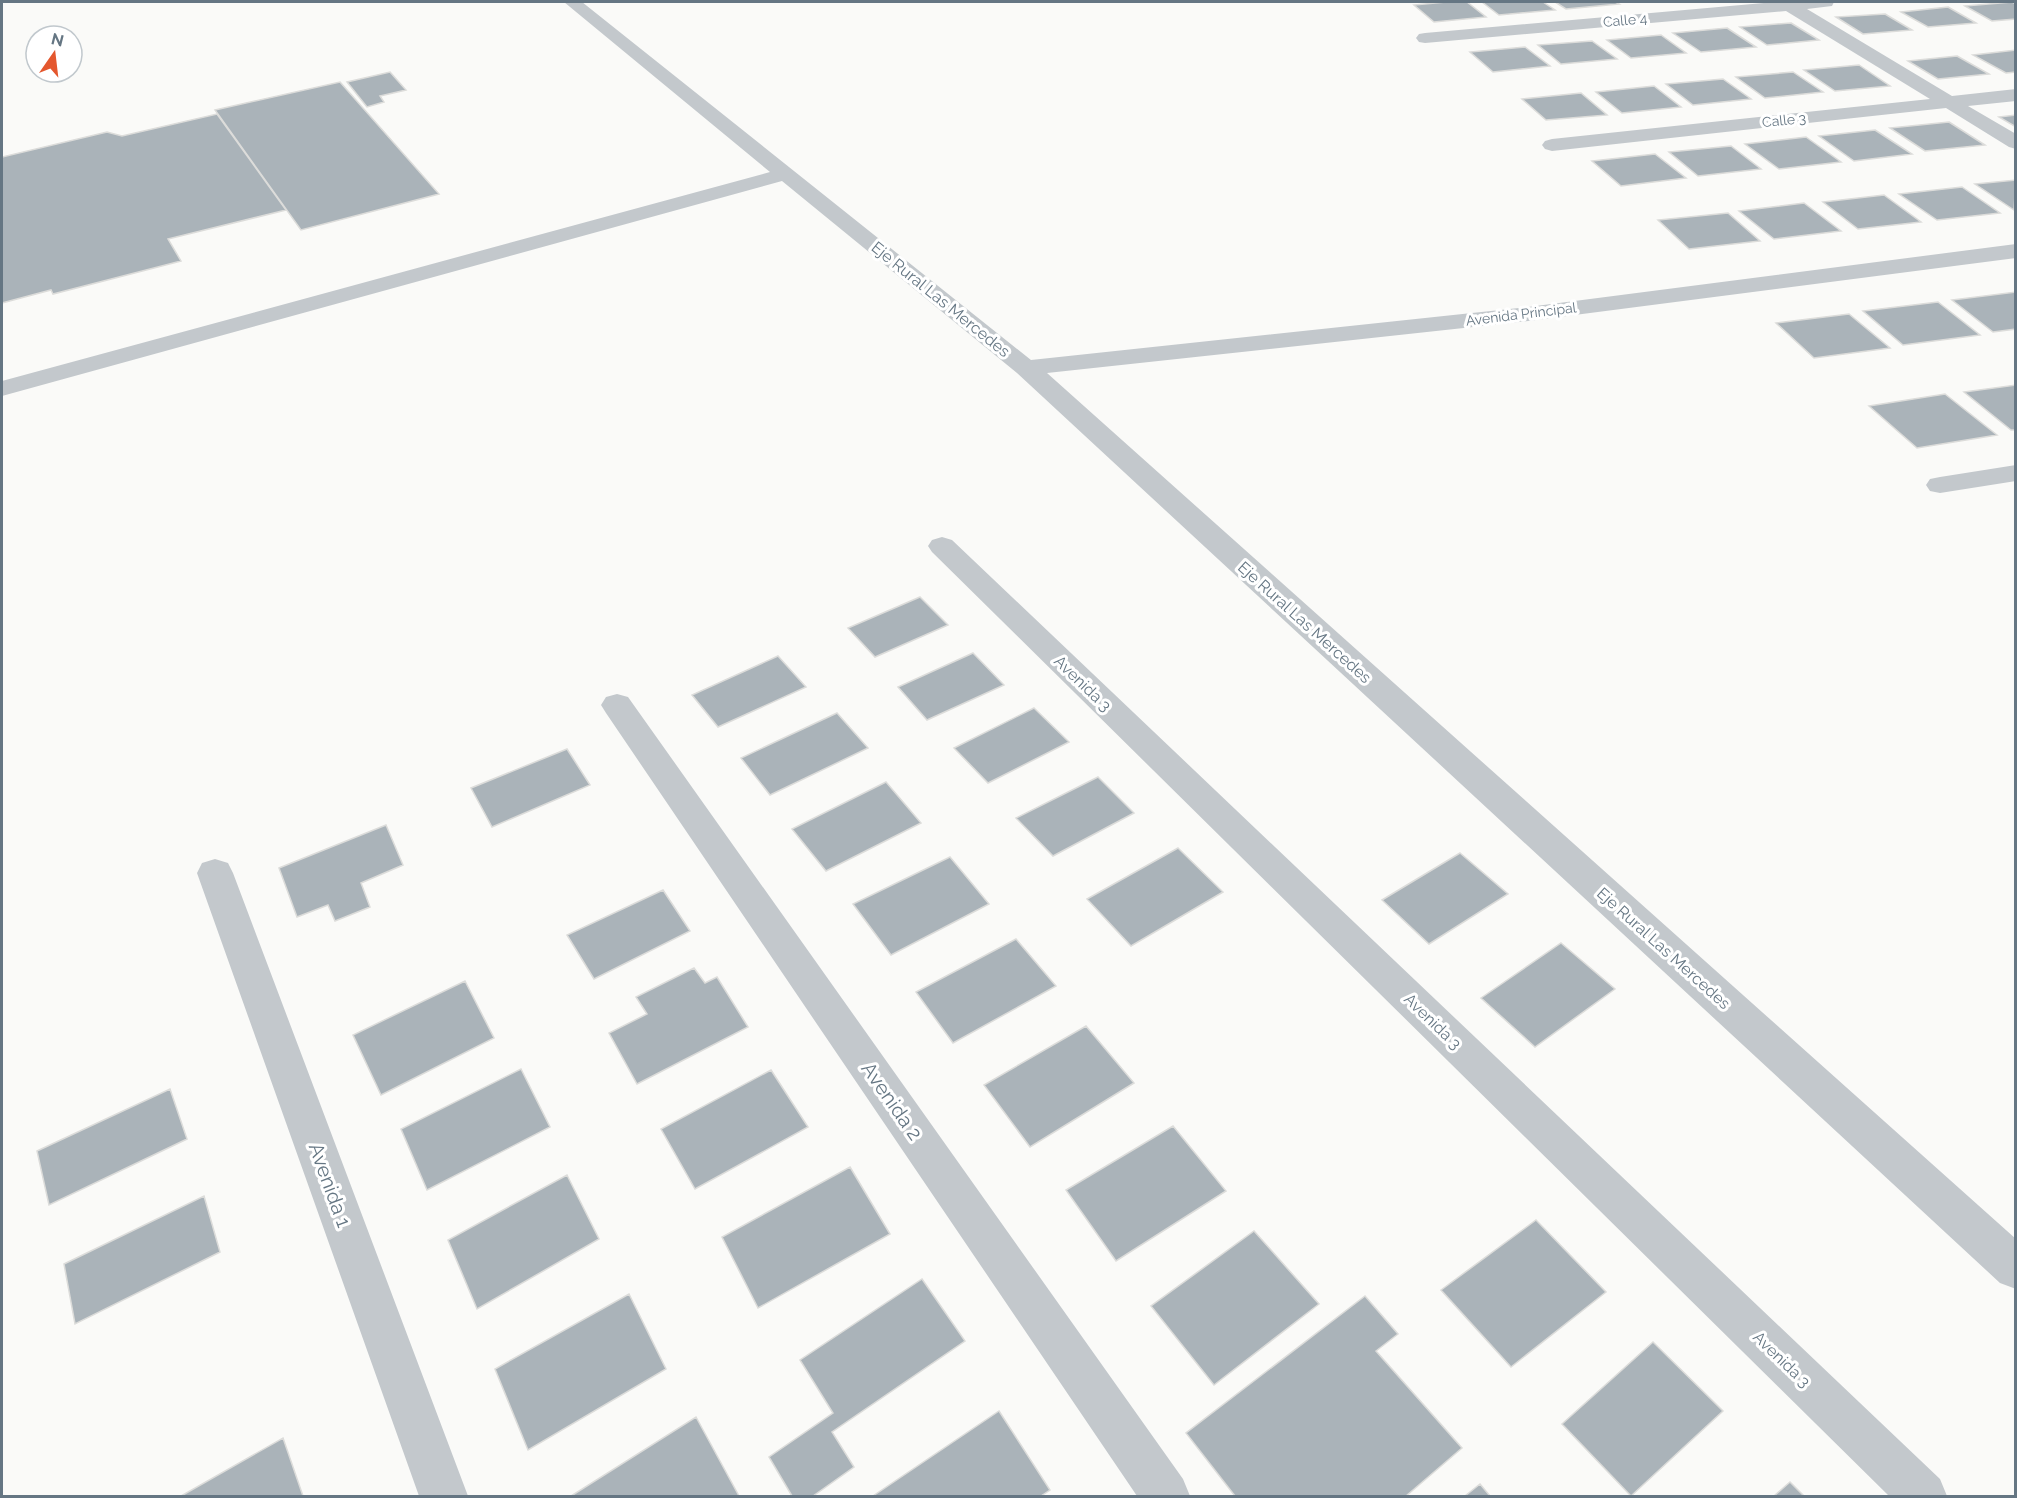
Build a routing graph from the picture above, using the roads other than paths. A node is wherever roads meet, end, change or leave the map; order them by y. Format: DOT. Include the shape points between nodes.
graph roads {
  1 [pos="572,2"];
  2 [pos="1826,2"];
  3 [pos="1786,3"];
  4 [pos="1425,38"];
  5 [pos="2016,95"];
  6 [pos="1948,102"];
  7 [pos="2016,143"];
  8 [pos="1552,145"];
  9 [pos="785,174"];
  10 [pos="2016,250"];
  11 [pos="1026,368"];
  12 [pos="2,389"];
  13 [pos="2016,473"];
  14 [pos="1940,485"];
  15 [pos="942,546"];
  16 [pos="617,705"];
  17 [pos="215,873"];
  18 [pos="2016,1268"];
  19 [pos="444,1497"];
  20 [pos="1166,1497"];
  21 [pos="1923,1497"];
  1 -- 9 [label="street, Eje Rural Las Mercedes"];
  2 -- 3 [label="street, Calle 4"];
  3 -- 4 [label="street, Calle 4"];
  3 -- 6 [label="street"];
  5 -- 6 [label="street, Calle 3"];
  6 -- 7 [label="street"];
  6 -- 8 [label="street, Calle 3"];
  9 -- 11 [label="street, Eje Rural Las Mercedes"];
  9 -- 12 [label="street"];
  10 -- 11 [label="street, Avenida Principal" via="1527,314"];
  11 -- 18 [label="street, Eje Rural Las Mercedes"];
  13 -- 14 [label="street"];
  15 -- 21 [label="street, Avenida 3"];
  16 -- 20 [label="street, Avenida 2"];
  17 -- 19 [label="street, Avenida 1"];
}
